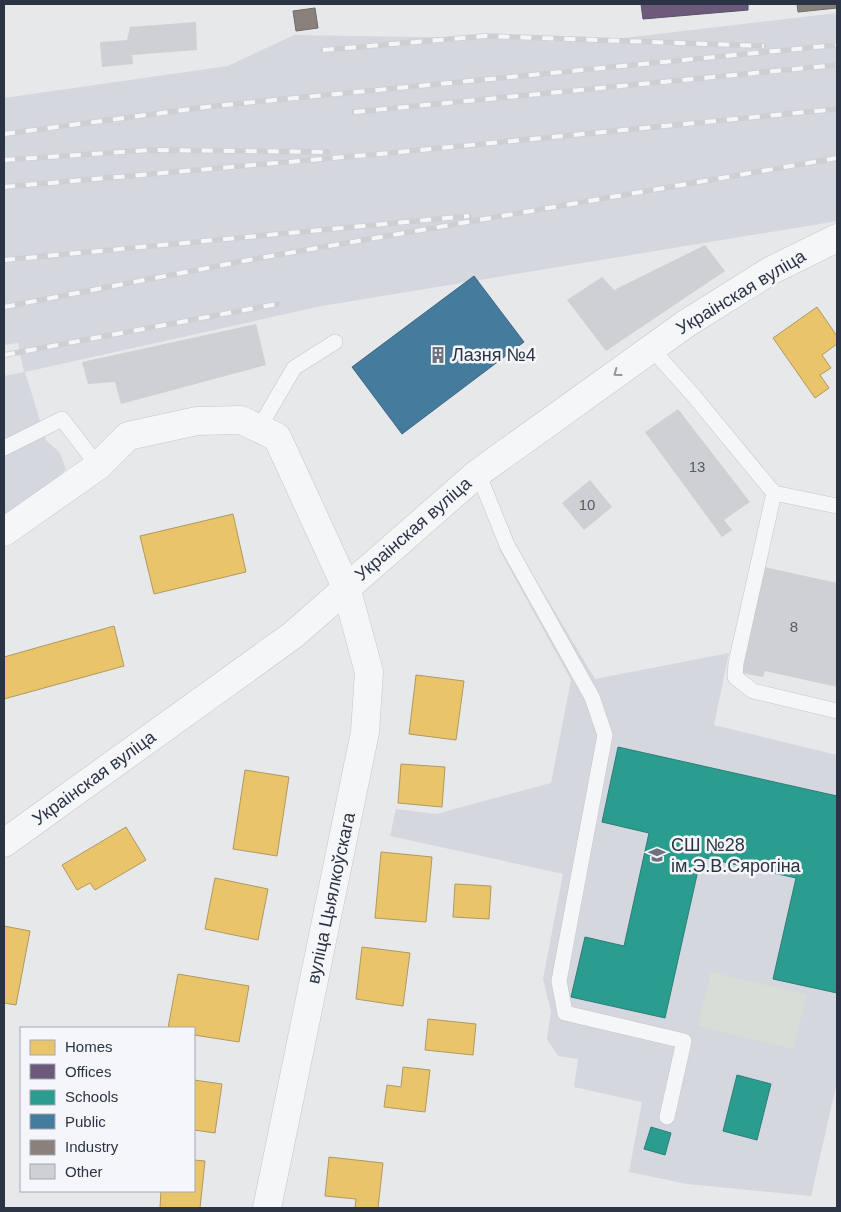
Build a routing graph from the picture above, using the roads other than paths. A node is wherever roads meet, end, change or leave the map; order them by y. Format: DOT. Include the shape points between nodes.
graph roads {
  1 [pos="837,238"];
  2 [pos="335,342"];
  3 [pos="651,348"];
  4 [pos="259,428"];
  5 [pos="4,448"];
  6 [pos="98,466"];
  7 [pos="478,473"];
  8 [pos="774,494"];
  9 [pos="837,506"];
  10 [pos="4,532"];
  11 [pos="346,587"];
  12 [pos="837,711"];
  13 [pos="4,843"];
  14 [pos="667,1117"];
  15 [pos="267,1208"];
  1 -- 3 [label="street, Украінская вуліца" via="770,271"];
  2 -- 4 [label="lane" via="294,368"];
  3 -- 7 [label="street, Украінская вуліца, one-way"];
  3 -- 8 [label="lane"];
  4 -- 6 [label="street, вуліца Цыялкоўскага" via="241,420 196,421 128,436"];
  4 -- 11 [label="street, вуліца Цыялкоўскага" via="277,437"];
  5 -- 6 [label="lane" via="62,419"];
  6 -- 10 [label="street, вуліца Цыялкоўскага"];
  7 -- 11 [label="street, Украінская вуліца"];
  7 -- 14 [label="lane" via="507,545 592,697 605,735 558,981 565,1014 684,1041"];
  8 -- 9 [label="lane"];
  8 -- 12 [label="lane" via="735,677 753,691"];
  11 -- 13 [label="street, Украінская вуліца" via="293,635"];
  11 -- 15 [label="street, вуліца Цыялкоўскага" via="369,672 365,732"];
}
